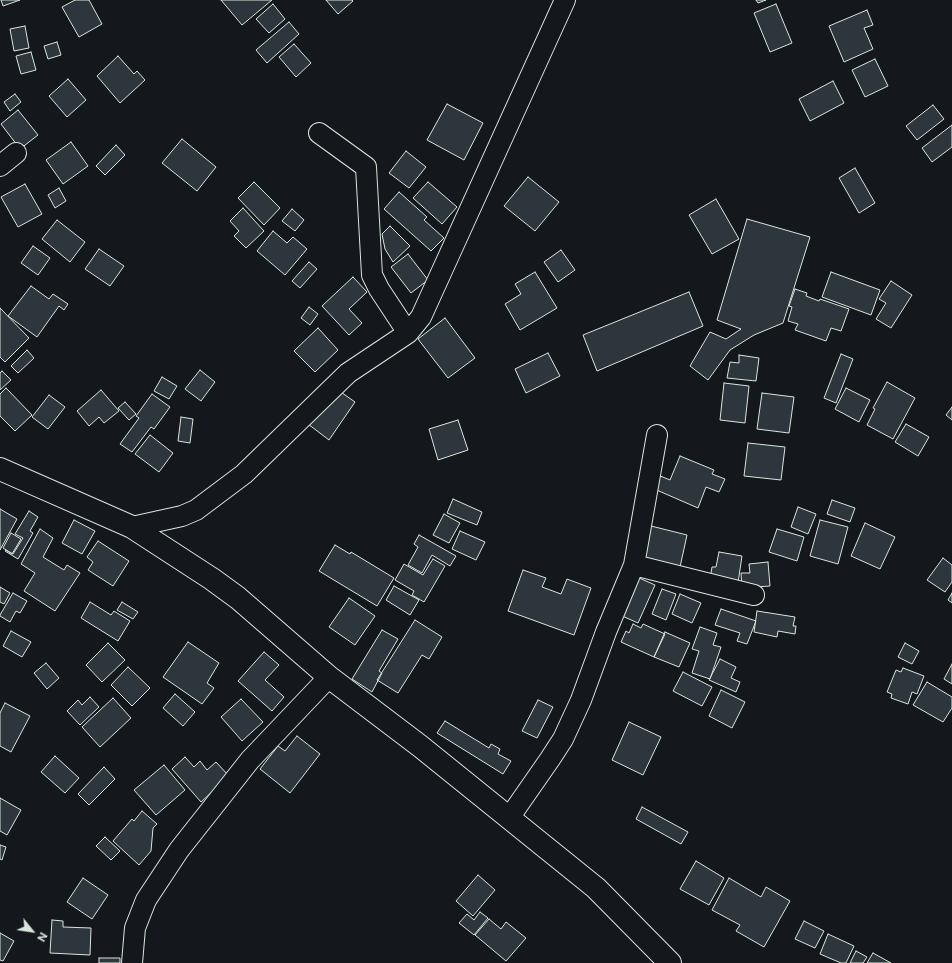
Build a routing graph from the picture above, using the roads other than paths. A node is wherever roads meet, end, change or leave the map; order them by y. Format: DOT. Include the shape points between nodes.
graph roads {
  1 [pos="565,0"];
  2 [pos="319,132"];
  3 [pos="16,153"];
  4 [pos="0,166"];
  5 [pos="408,333"];
  6 [pos="657,434"];
  7 [pos="3,474"];
  8 [pos="132,527"];
  9 [pos="634,565"];
  10 [pos="754,595"];
  11 [pos="329,678"];
  12 [pos="509,818"];
  13 [pos="132,963"];
  14 [pos="670,963"];
  1 -- 5 [label="street" via="421,317"];
  2 -- 5 [label="street" via="366,166 372,275"];
  3 -- 4 [label="street"];
  5 -- 8 [label="street" via="348,373 244,474 196,510 182,516"];
  6 -- 9 [label="street"];
  7 -- 8 [label="street"];
  8 -- 11 [label="street" via="238,598"];
  9 -- 10 [label="street"];
  9 -- 12 [label="street" via="563,739"];
  11 -- 12 [label="street" via="420,746"];
  11 -- 13 [label="street" via="250,760 179,850 146,900 135,928"];
  12 -- 14 [label="street" via="596,888"];
}
